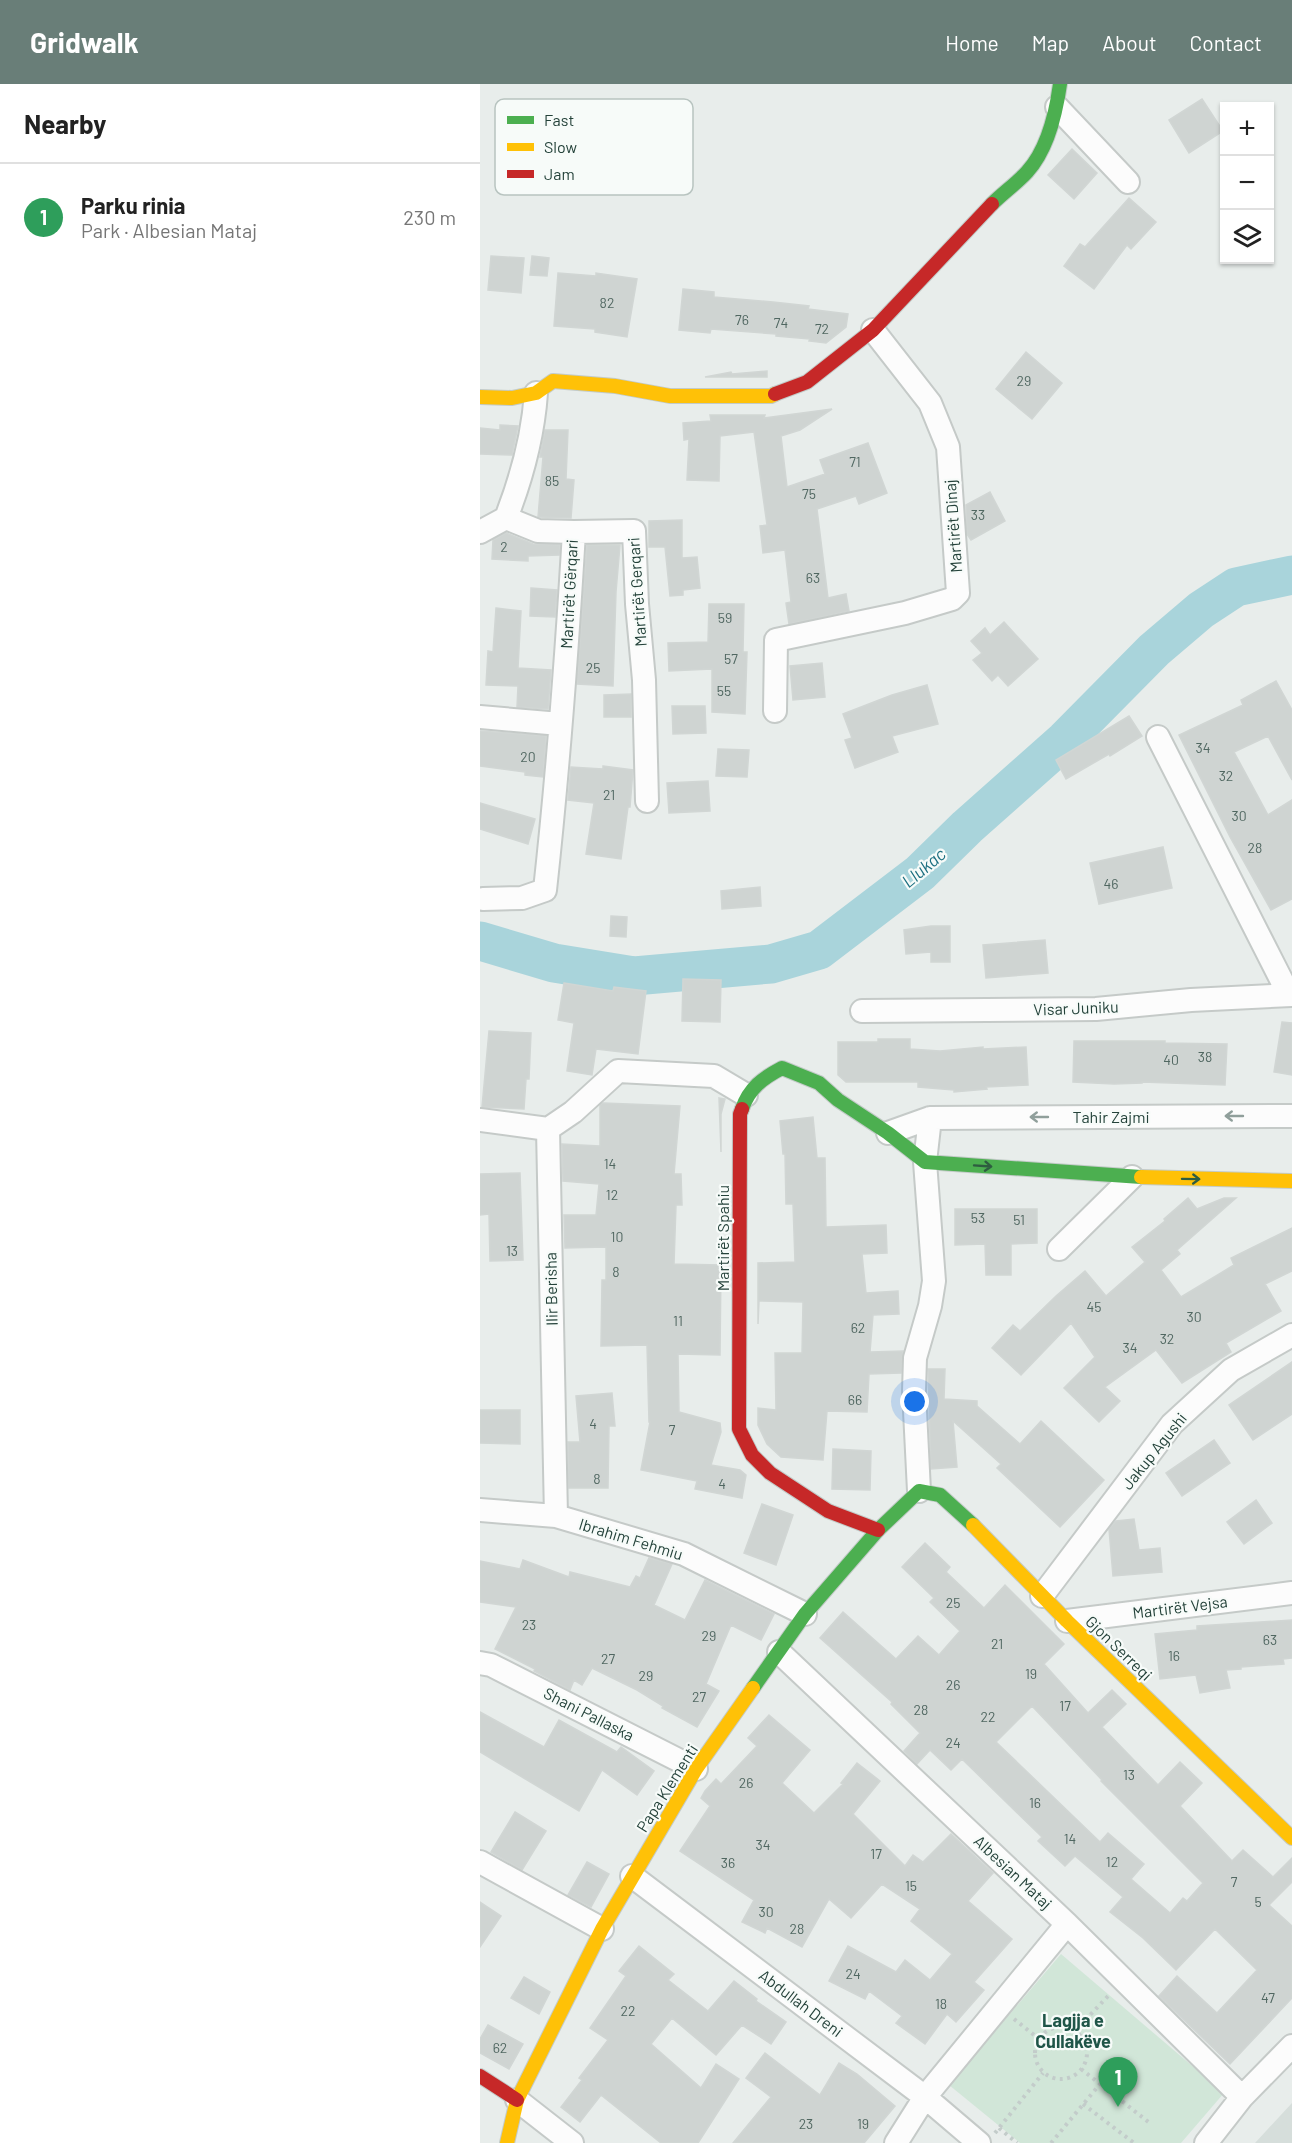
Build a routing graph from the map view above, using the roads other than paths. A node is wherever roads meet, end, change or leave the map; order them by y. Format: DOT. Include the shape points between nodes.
graph roads {
  1 [pos="1060,84"];
  2 [pos="1057,107"];
  3 [pos="1128,182"];
  4 [pos="873,330"];
  5 [pos="536,393"];
  6 [pos="480,397"];
  7 [pos="507,518"];
  8 [pos="480,532"];
  9 [pos="574,532"];
  10 [pos="775,711"];
  11 [pos="480,717"];
  12 [pos="560,724"];
  13 [pos="1158,737"];
  14 [pos="647,801"];
  15 [pos="483,899"];
  16 [pos="1291,995"];
  17 [pos="862,1011"];
  18 [pos="746,1095"];
  19 [pos="1292,1116"];
  20 [pos="930,1118"];
  21 [pos="480,1120"];
  22 [pos="548,1129"];
  23 [pos="888,1133"];
  24 [pos="925,1162"];
  25 [pos="1132,1177"];
  26 [pos="1292,1181"];
  27 [pos="1059,1249"];
  28 [pos="1292,1335"];
  29 [pos="919,1491"];
  30 [pos="480,1510"];
  31 [pos="555,1516"];
  32 [pos="878,1530"];
  33 [pos="1292,1593"];
  34 [pos="1042,1596"];
  35 [pos="805,1614"];
  36 [pos="1067,1621"];
  37 [pos="779,1652"];
  38 [pos="480,1663"];
  39 [pos="696,1768"];
  40 [pos="1292,1838"];
  41 [pos="480,1862"];
  42 [pos="632,1876"];
  43 [pos="1067,1924"];
  44 [pos="602,1929"];
  45 [pos="1292,2046"];
  46 [pos="480,2076"];
  47 [pos="925,2097"];
  48 [pos="1242,2097"];
  49 [pos="517,2100"];
  50 [pos="986,2139"];
  51 [pos="507,2143"];
  52 [pos="572,2143"];
  53 [pos="896,2143"];
  54 [pos="1206,2143"];
  1 -- 2 [label="street"];
  2 -- 3 [label="street"];
  2 -- 4 [label="street" via="1042,149 1028,171"];
  4 -- 5 [label="street" via="807,382 771,396 670,396 553,381"];
  4 -- 10 [label="street, Martirët Dinaj" via="930,403 948,447 958,593 952,599 905,614 776,640"];
  5 -- 6 [label="street" via="512,398"];
  5 -- 7 [label="street" via="533,425"];
  7 -- 8 [label="street"];
  7 -- 9 [label="street, Martirët Gërqari" via="538,531"];
  9 -- 12 [label="street, Martirët Gërqari"];
  9 -- 14 [label="street, Martirët Gerqari" via="634,531"];
  11 -- 12 [label="street"];
  12 -- 15 [label="street, Martirët Gërqari" via="545,890 522,898"];
  13 -- 16 [label="street, Visar Juniku"];
  16 -- 17 [label="street, Visar Juniku" via="1096,1009"];
  18 -- 22 [label="street" via="714,1076 618,1071"];
  18 -- 23 [label="street" via="760,1080 782,1068 819,1083"];
  18 -- 32 [label="street, Martirët Spahiu" via="740,1114 740,1429 752,1455 770,1473 828,1511"];
  19 -- 20 [label="street, Tahir Zajmi, one-way"];
  20 -- 23 [label="street, Tahir Zajmi"];
  20 -- 24 [label="street"];
  21 -- 22 [label="street"];
  22 -- 31 [label="street, Ilir Berisha"];
  23 -- 24 [label="street"];
  24 -- 25 [label="street, one-way"];
  24 -- 29 [label="street" via="933,1281 915,1358"];
  25 -- 26 [label="street, one-way"];
  25 -- 27 [label="street"];
  28 -- 34 [label="street, Jakup Agushi" via="1231,1370 1172,1424"];
  29 -- 32 [label="street, Papa Klementi"];
  29 -- 34 [label="street, Gjon Serreqi" via="940,1496"];
  30 -- 31 [label="street, Ibrahim Fehmiu"];
  31 -- 35 [label="street, Ibrahim Fehmiu" via="684,1554"];
  32 -- 35 [label="street, Papa Klementi"];
  33 -- 36 [label="street, Martirët Vejsa"];
  34 -- 36 [label="street, Gjon Serreqi"];
  35 -- 37 [label="street, Papa Klementi"];
  36 -- 40 [label="street, Gjon Serreqi"];
  37 -- 39 [label="street, Papa Klementi"];
  37 -- 43 [label="street, Albesian Mataj"];
  38 -- 39 [label="street, Shani Pallaska" via="491,1665"];
  39 -- 42 [label="street, Papa Klementi"];
  41 -- 44 [label="street"];
  42 -- 44 [label="street, Papa Klementi"];
  42 -- 47 [label="street, Abdullah Dreni"];
  43 -- 47 [label="street"];
  43 -- 48 [label="street, Albesian Mataj"];
  44 -- 49 [label="street, Papa Klementi"];
  45 -- 48 [label="street"];
  46 -- 49 [label="street"];
  47 -- 50 [label="street, Abdullah Dreni"];
  47 -- 53 [label="street"];
  48 -- 54 [label="street"];
  49 -- 51 [label="street, Papa Klementi"];
  49 -- 52 [label="street"];
}
